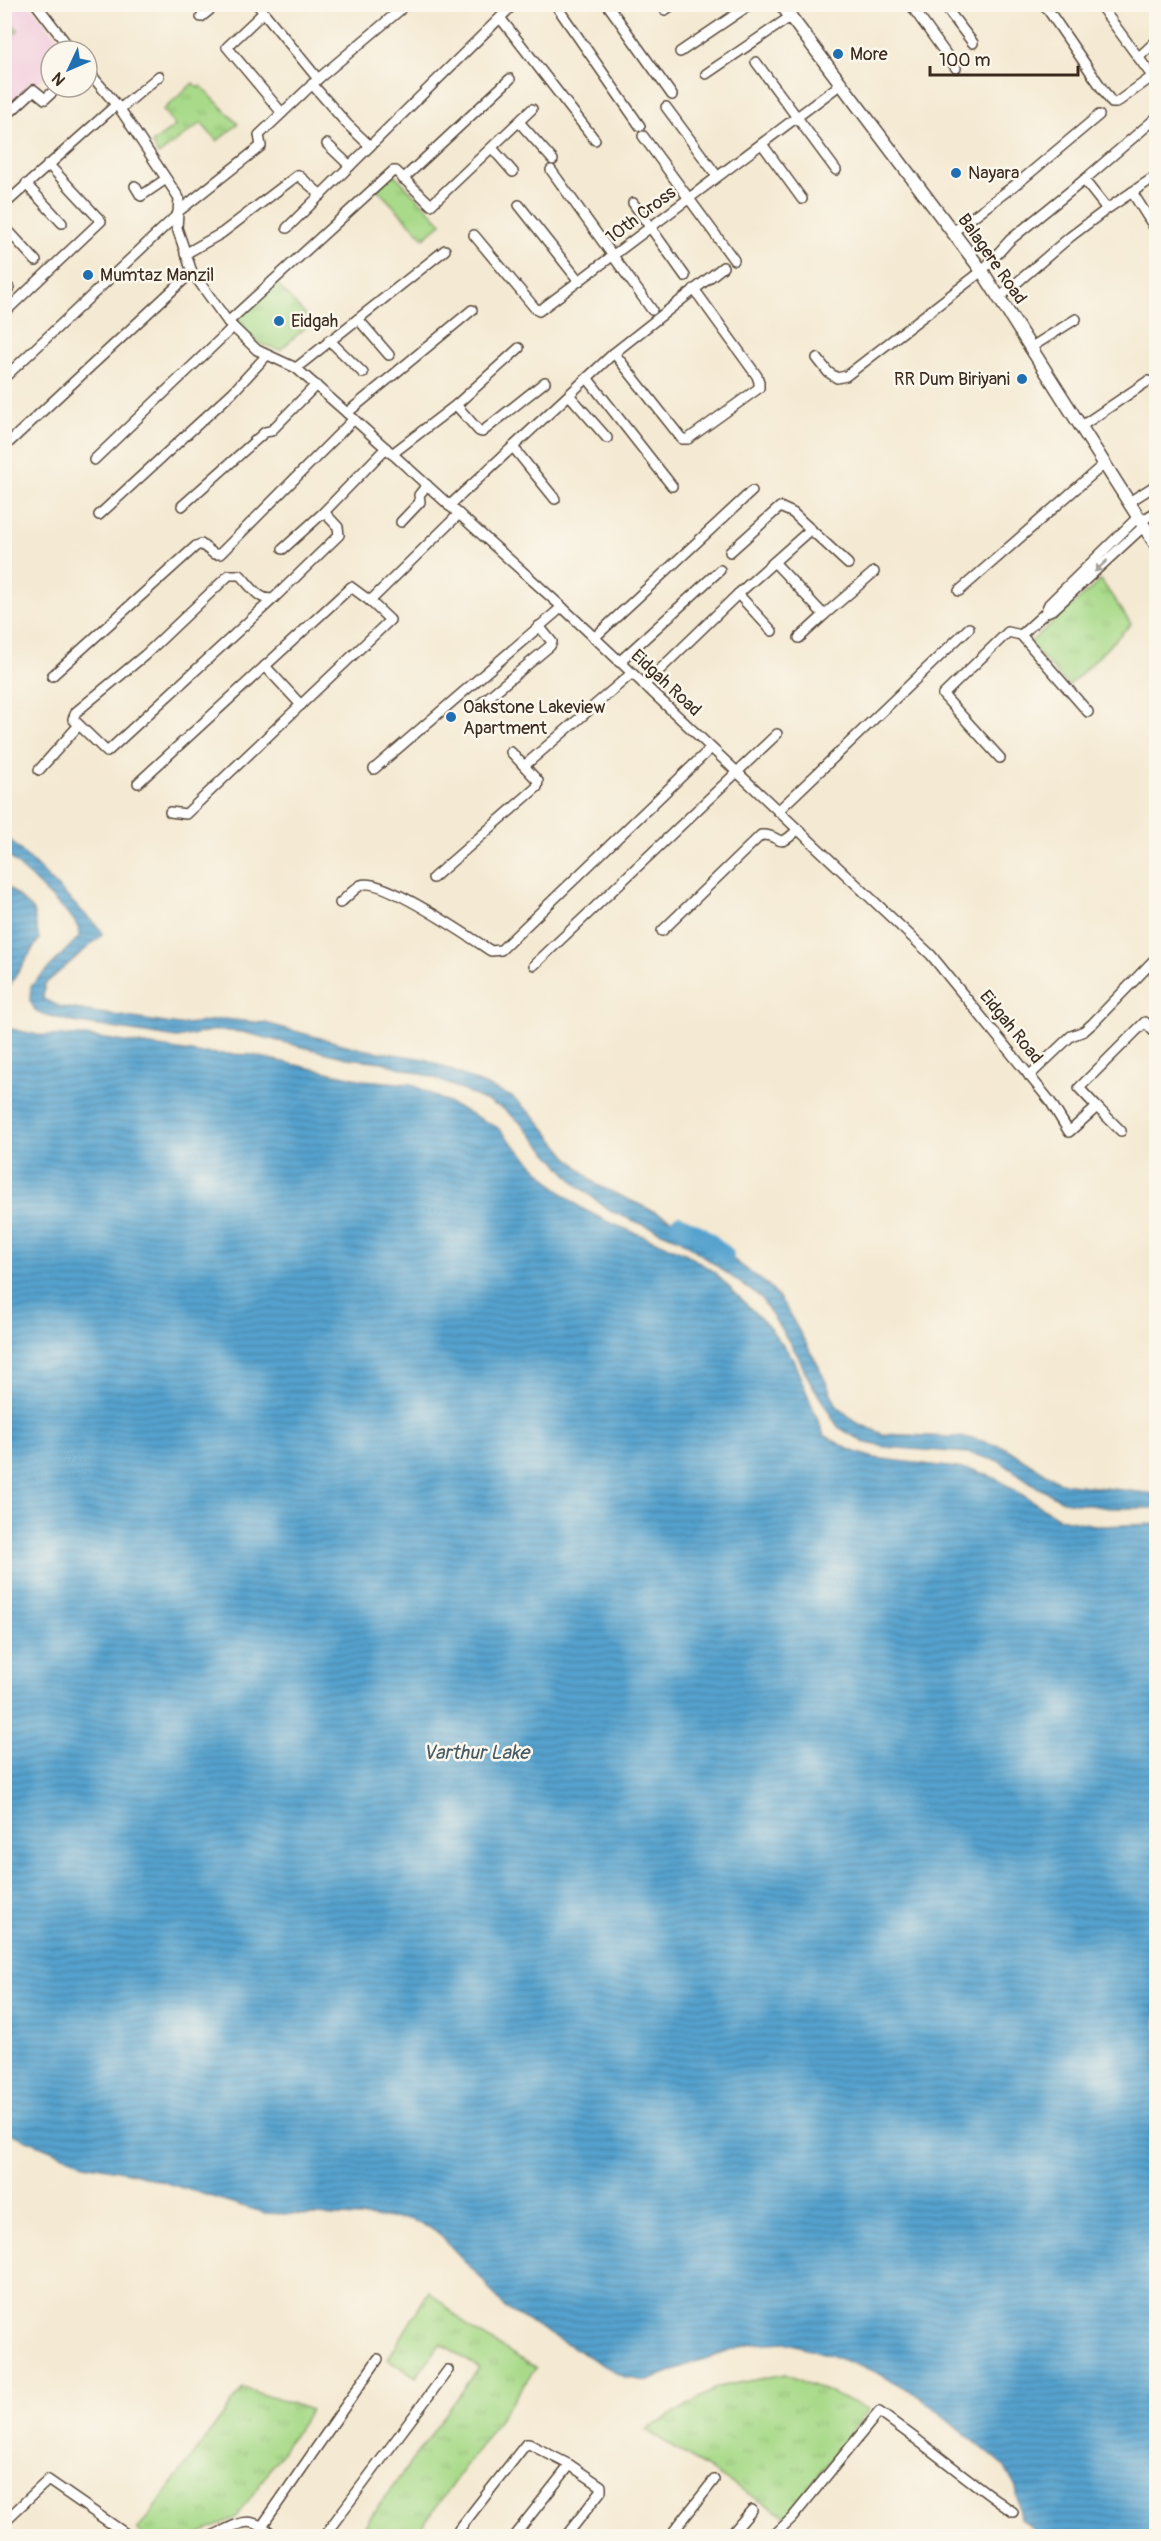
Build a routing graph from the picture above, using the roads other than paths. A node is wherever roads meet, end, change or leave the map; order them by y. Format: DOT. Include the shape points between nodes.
graph roads {
  1 [pos="36,4"];
  2 [pos="217,4"];
  3 [pos="396,4"];
  4 [pos="514,4"];
  5 [pos="555,4"];
  6 [pos="607,4"];
  7 [pos="674,4"];
  8 [pos="751,4"];
  9 [pos="781,4"];
  10 [pos="910,4"];
  11 [pos="944,4"];
  12 [pos="1044,4"];
  13 [pos="1100,4"];
  14 [pos="261,7"];
  15 [pos="665,10"];
  16 [pos="201,17"];
  17 [pos="790,17"];
  18 [pos="501,19"];
  19 [pos="63,39"];
  20 [pos="1156,42"];
  21 [pos="973,43"];
  22 [pos="680,52"];
  23 [pos="1139,57"];
  24 [pos="756,62"];
  25 [pos="956,68"];
  26 [pos="706,74"];
  27 [pos="159,76"];
  28 [pos="510,79"];
  29 [pos="1155,79"];
  30 [pos="315,82"];
  31 [pos="99,84"];
  32 [pos="841,84"];
  33 [pos="39,94"];
  34 [pos="672,95"];
  35 [pos="118,107"];
  36 [pos="666,107"];
  37 [pos="532,109"];
  38 [pos="282,114"];
  39 [pos="1098,115"];
  40 [pos="797,117"];
  41 [pos="4,118"];
  42 [pos="1156,118"];
  43 [pos="519,122"];
  44 [pos="595,140"];
  45 [pos="327,144"];
  46 [pos="762,144"];
  47 [pos="370,146"];
  48 [pos="492,148"];
  49 [pos="553,160"];
  50 [pos="48,164"];
  51 [pos="350,166"];
  52 [pos="551,170"];
  53 [pos="836,170"];
  54 [pos="513,172"];
  55 [pos="717,176"];
  56 [pos="1156,177"];
  57 [pos="166,179"];
  58 [pos="403,179"];
  59 [pos="1084,180"];
  60 [pos="26,184"];
  61 [pos="135,186"];
  62 [pos="1132,192"];
  63 [pos="321,195"];
  64 [pos="690,199"];
  65 [pos="802,199"];
  66 [pos="633,202"];
  67 [pos="4,205"];
  68 [pos="519,206"];
  69 [pos="1107,209"];
  70 [pos="178,213"];
  71 [pos="62,224"];
  72 [pos="4,226"];
  73 [pos="651,227"];
  74 [pos="287,228"];
  75 [pos="1156,230"];
  76 [pos="953,232"];
  77 [pos="474,235"];
  78 [pos="445,250"];
  79 [pos="185,254"];
  80 [pos="612,256"];
  81 [pos="734,260"];
  82 [pos="36,261"];
  83 [pos="723,267"];
  84 [pos="982,271"];
  85 [pos="192,272"];
  86 [pos="685,276"];
  87 [pos="579,281"];
  88 [pos="694,289"];
  89 [pos="999,298"];
  90 [pos="472,310"];
  91 [pos="652,310"];
  92 [pos="4,313"];
  93 [pos="1076,319"];
  94 [pos="358,320"];
  95 [pos="230,324"];
  96 [pos="329,340"];
  97 [pos="519,348"];
  98 [pos="1030,348"];
  99 [pos="614,353"];
  100 [pos="267,355"];
  101 [pos="389,356"];
  102 [pos="817,358"];
  103 [pos="296,368"];
  104 [pos="363,374"];
  105 [pos="4,378"];
  106 [pos="588,379"];
  107 [pos="1148,381"];
  108 [pos="545,382"];
  109 [pos="316,385"];
  110 [pos="570,396"];
  111 [pos="456,405"];
  112 [pos="351,416"];
  113 [pos="1080,427"];
  114 [pos="607,438"];
  115 [pos="4,447"];
  116 [pos="513,447"];
  117 [pos="389,451"];
  118 [pos="94,460"];
  119 [pos="1104,464"];
  120 [pos="427,485"];
  121 [pos="1156,485"];
  122 [pos="672,486"];
  123 [pos="752,491"];
  124 [pos="555,499"];
  125 [pos="1129,502"];
  126 [pos="182,506"];
  127 [pos="449,506"];
  128 [pos="324,512"];
  129 [pos="1156,512"];
  130 [pos="459,514"];
  131 [pos="99,515"];
  132 [pos="1141,521"];
  133 [pos="401,522"];
  134 [pos="811,529"];
  135 [pos="1156,545"];
  136 [pos="283,549"];
  137 [pos="730,552"];
  138 [pos="774,562"];
  139 [pos="848,564"];
  140 [pos="720,570"];
  141 [pos="874,572"];
  142 [pos="959,591"];
  143 [pos="738,594"];
  144 [pos="274,598"];
  145 [pos="369,602"];
  146 [pos="562,607"];
  147 [pos="824,615"];
  148 [pos="539,626"];
  149 [pos="969,628"];
  150 [pos="772,631"];
  151 [pos="1021,635"];
  152 [pos="594,638"];
  153 [pos="800,638"];
  154 [pos="620,662"];
  155 [pos="265,666"];
  156 [pos="631,674"];
  157 [pos="52,676"];
  158 [pos="644,685"];
  159 [pos="301,705"];
  160 [pos="479,705"];
  161 [pos="1088,712"];
  162 [pos="79,725"];
  163 [pos="777,734"];
  164 [pos="711,748"];
  165 [pos="511,752"];
  166 [pos="1000,758"];
  167 [pos="524,766"];
  168 [pos="374,769"];
  169 [pos="39,770"];
  170 [pos="737,773"];
  171 [pos="138,783"];
  172 [pos="778,811"];
  173 [pos="170,812"];
  174 [pos="798,829"];
  175 [pos="433,878"];
  176 [pos="340,903"];
  177 [pos="662,931"];
  178 [pos="1156,958"];
  179 [pos="534,965"];
  180 [pos="1156,1033"];
  181 [pos="1029,1076"];
  182 [pos="1097,1107"];
  183 [pos="1121,1131"];
  184 [pos="378,2359"];
  185 [pos="448,2370"];
  186 [pos="570,2465"];
  187 [pos="714,2480"];
  188 [pos="752,2510"];
  189 [pos="1013,2512"];
  190 [pos="4,2522"];
  191 [pos="262,2526"];
  192 [pos="122,2535"];
  193 [pos="271,2535"];
  194 [pos="212,2536"];
  195 [pos="324,2536"];
  196 [pos="454,2536"];
  197 [pos="514,2536"];
  198 [pos="566,2536"];
  199 [pos="670,2536"];
  200 [pos="730,2536"];
  201 [pos="773,2536"];
  1 -- 19 [label="street"];
  2 -- 16 [label="street"];
  3 -- 30 [label="street" via="400,9"];
  4 -- 18 [label="street"];
  5 -- 64 [label="street"];
  6 -- 34 [label="street"];
  7 -- 15 [label="street"];
  8 -- 22 [label="street"];
  9 -- 17 [label="street, Balagere Road"];
  10 -- 25 [label="street"];
  11 -- 21 [label="street"];
  12 -- 29 [label="street" via="1112,103"];
  13 -- 23 [label="street"];
  14 -- 30 [label="street"];
  14 -- 38 [label="street" via="227,47"];
  17 -- 26 [label="street"];
  17 -- 32 [label="street, Balagere Road"];
  18 -- 44 [label="street"];
  18 -- 47 [label="street"];
  20 -- 23 [label="street"];
  23 -- 29 [label="street"];
  24 -- 40 [label="street"];
  27 -- 35 [label="street"];
  28 -- 58 [label="street"];
  30 -- 38 [label="street"];
  30 -- 47 [label="street" via="347,124"];
  31 -- 35 [label="street, Eidgah Road"];
  32 -- 40 [label="street, 10th Cross"];
  32 -- 76 [label="street, Balagere Road"];
  33 -- 41 [label="street" via="34,90"];
  35 -- 50 [label="street"];
  35 -- 57 [label="street, Eidgah Road"];
  36 -- 55 [label="street"];
  37 -- 43 [label="street"];
  38 -- 70 [label="street" via="259,135 261,146"];
  39 -- 76 [label="street"];
  40 -- 46 [label="street, 10th Cross"];
  40 -- 53 [label="street"];
  42 -- 59 [label="street"];
  43 -- 48 [label="street"];
  43 -- 49 [label="street"];
  45 -- 51 [label="street"];
  46 -- 55 [label="street, 10th Cross"];
  46 -- 65 [label="street"];
  47 -- 51 [label="street"];
  48 -- 54 [label="street"];
  48 -- 58 [label="street" via="431,205"];
  50 -- 60 [label="street"];
  50 -- 92 [label="street" via="101,221"];
  51 -- 63 [label="street"];
  52 -- 80 [label="street"];
  55 -- 64 [label="street, 10th Cross"];
  56 -- 62 [label="street"];
  57 -- 61 [label="street" via="141,196"];
  57 -- 70 [label="street, Eidgah Road" via="179,198"];
  58 -- 95 [label="street" via="396,171 385,177"];
  59 -- 69 [label="street"];
  59 -- 84 [label="street" via="1010,240"];
  60 -- 67 [label="street"];
  60 -- 71 [label="street"];
  62 -- 69 [label="street"];
  62 -- 75 [label="street"];
  63 -- 74 [label="street"];
  63 -- 79 [label="street" via="298,175 222,233"];
  64 -- 73 [label="street, 10th Cross"];
  64 -- 81 [label="street"];
  66 -- 73 [label="street"];
  68 -- 87 [label="street"];
  69 -- 89 [label="street"];
  70 -- 79 [label="street, Eidgah Road" via="177,228"];
  70 -- 105 [label="street"];
  72 -- 82 [label="street"];
  73 -- 80 [label="street, 10th Cross"];
  73 -- 86 [label="street"];
  76 -- 84 [label="street, Balagere Road"];
  77 -- 87 [label="street, 10th Cross" via="539,311"];
  78 -- 94 [label="street"];
  79 -- 85 [label="street, Eidgah Road"];
  80 -- 87 [label="street, 10th Cross"];
  80 -- 91 [label="street"];
  83 -- 88 [label="street"];
  84 -- 89 [label="street, Balagere Road"];
  84 -- 102 [label="street" via="846,376 837,378"];
  85 -- 95 [label="street, Eidgah Road"];
  85 -- 115 [label="street"];
  88 -- 99 [label="street"];
  88 -- 99 [label="street" via="756,376 759,388 688,440 682,439"];
  89 -- 98 [label="street, Balagere Road"];
  90 -- 112 [label="street"];
  93 -- 98 [label="street"];
  94 -- 96 [label="street"];
  94 -- 101 [label="street"];
  95 -- 100 [label="street, Eidgah Road"];
  95 -- 118 [label="street"];
  96 -- 103 [label="street"];
  96 -- 104 [label="street"];
  97 -- 111 [label="street"];
  98 -- 113 [label="street, Balagere Road"];
  99 -- 106 [label="street"];
  100 -- 103 [label="street, Eidgah Road"];
  100 -- 131 [label="street" via="233,392"];
  103 -- 109 [label="street, Eidgah Road"];
  106 -- 110 [label="street"];
  106 -- 122 [label="street"];
  107 -- 113 [label="street"];
  108 -- 111 [label="street" via="483,432"];
  109 -- 112 [label="street, Eidgah Road"];
  109 -- 126 [label="street" via="271,431 265,432"];
  110 -- 114 [label="street"];
  110 -- 116 [label="street"];
  111 -- 117 [label="street"];
  112 -- 117 [label="street, Eidgah Road"];
  112 -- 157 [label="street" via="220,555 201,544 196,546"];
  113 -- 119 [label="street, Balagere Road"];
  116 -- 124 [label="street"];
  116 -- 127 [label="street"];
  117 -- 120 [label="street, Eidgah Road"];
  117 -- 128 [label="street"];
  119 -- 125 [label="street, Balagere Road"];
  119 -- 142 [label="street"];
  120 -- 127 [label="street, Eidgah Road"];
  120 -- 133 [label="street" via="419,495 420,502"];
  121 -- 125 [label="street"];
  123 -- 152 [label="street"];
  125 -- 132 [label="street, Balagere Road"];
  127 -- 130 [label="street, Eidgah Road"];
  128 -- 136 [label="street"];
  128 -- 144 [label="street" via="338,527 339,535"];
  129 -- 132 [label="street"];
  130 -- 145 [label="street"];
  130 -- 146 [label="street, Eidgah Road"];
  132 -- 135 [label="street, Balagere Road"];
  132 -- 151 [label="street" via="1049,604 1045,613"];
  134 -- 137 [label="street" via="780,507"];
  134 -- 138 [label="street"];
  134 -- 139 [label="street"];
  138 -- 143 [label="street"];
  138 -- 147 [label="street"];
  140 -- 154 [label="street"];
  141 -- 147 [label="street"];
  143 -- 150 [label="street"];
  143 -- 158 [label="street"];
  144 -- 162 [label="street" via="107,752"];
  144 -- 162 [label="street" via="265,599 240,574 229,575 145,655 76,712 73,719"];
  145 -- 155 [label="street" via="351,587"];
  145 -- 159 [label="street" via="390,620"];
  146 -- 148 [label="street"];
  146 -- 152 [label="street, Eidgah Road"];
  147 -- 153 [label="street"];
  148 -- 160 [label="street" via="552,642 550,646"];
  148 -- 168 [label="street"];
  149 -- 172 [label="street"];
  151 -- 161 [label="street"];
  151 -- 166 [label="street" via="1008,632 943,694"];
  152 -- 154 [label="street, Eidgah Road"];
  154 -- 156 [label="street, Eidgah Road"];
  155 -- 159 [label="street"];
  155 -- 171 [label="street"];
  156 -- 158 [label="street, Eidgah Road"];
  156 -- 167 [label="street"];
  158 -- 164 [label="street, Eidgah Road"];
  159 -- 173 [label="street" via="186,814"];
  162 -- 169 [label="street"];
  163 -- 170 [label="street"];
  164 -- 170 [label="street, Eidgah Road"];
  164 -- 176 [label="street" via="501,950 491,951 376,885 362,885"];
  165 -- 167 [label="street"];
  167 -- 175 [label="street" via="538,781 537,787"];
  170 -- 172 [label="street, Eidgah Road"];
  170 -- 179 [label="street"];
  172 -- 174 [label="street, Eidgah Road"];
  174 -- 177 [label="street" via="782,842 761,835"];
  174 -- 181 [label="street, Eidgah Road" via="931,955"];
  178 -- 181 [label="street" via="1093,1023 1071,1036"];
  180 -- 182 [label="street" via="1145,1022 1078,1088"];
  181 -- 182 [label="street, Eidgah Road" via="1069,1132"];
  182 -- 183 [label="street"];
  184 -- 191 [label="street"];
  185 -- 195 [label="street"];
  186 -- 196 [label="street" via="533,2444 526,2444"];
  186 -- 197 [label="street"];
  186 -- 198 [label="street" via="601,2486 601,2491"];
  187 -- 199 [label="street"];
  188 -- 200 [label="street"];
  189 -- 201 [label="street" via="879,2412"];
  190 -- 192 [label="street" via="48,2480"];
  191 -- 193 [label="street"];
  191 -- 194 [label="street" via="246,2521"];
}
